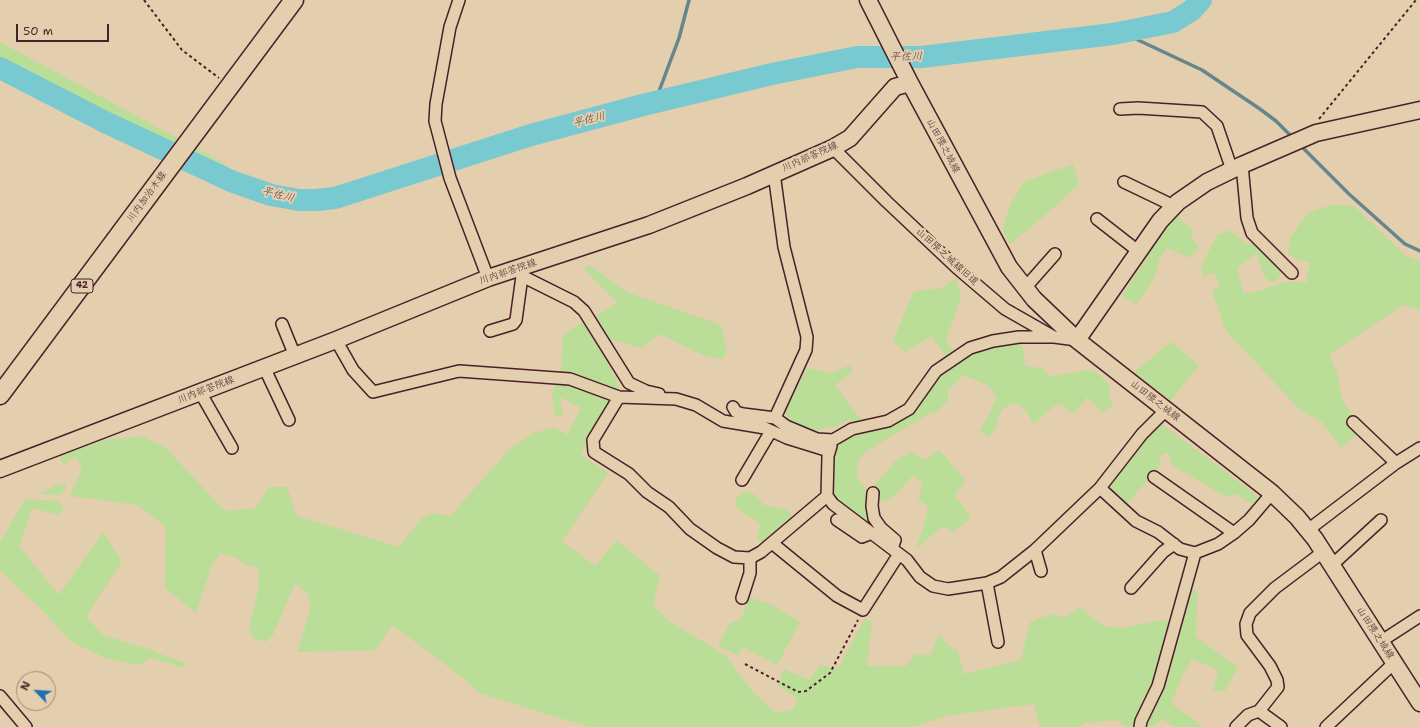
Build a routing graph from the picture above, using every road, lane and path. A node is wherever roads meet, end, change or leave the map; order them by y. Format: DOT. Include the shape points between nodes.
graph roads {
  1 [pos="144,0"];
  2 [pos="294,0"];
  3 [pos="459,0"];
  4 [pos="868,0"];
  5 [pos="1416,0"];
  6 [pos="906,76"];
  7 [pos="229,86"];
  8 [pos="1120,109"];
  9 [pos="1420,110"];
  10 [pos="1303,138"];
  11 [pos="833,148"];
  12 [pos="1237,168"];
  13 [pos="774,173"];
  14 [pos="1124,182"];
  15 [pos="1174,206"];
  16 [pos="1097,219"];
  17 [pos="1138,251"];
  18 [pos="1055,254"];
  19 [pos="520,272"];
  20 [pos="1292,272"];
  21 [pos="488,278"];
  22 [pos="1025,288"];
  23 [pos="282,324"];
  24 [pos="490,331"];
  25 [pos="1054,337"];
  26 [pos="336,340"];
  27 [pos="1077,340"];
  28 [pos="294,356"];
  29 [pos="264,367"];
  30 [pos="200,392"];
  31 [pos="0,395"];
  32 [pos="619,397"];
  33 [pos="676,399"];
  34 [pos="733,407"];
  35 [pos="1166,410"];
  36 [pos="775,418"];
  37 [pos="289,420"];
  38 [pos="1353,422"];
  39 [pos="771,431"];
  40 [pos="833,440"];
  41 [pos="232,448"];
  42 [pos="1420,448"];
  43 [pos="829,451"];
  44 [pos="1396,463"];
  45 [pos="0,469"];
  46 [pos="1154,477"];
  47 [pos="742,480"];
  48 [pos="1100,488"];
  49 [pos="1272,492"];
  50 [pos="873,493"];
  51 [pos="827,496"];
  52 [pos="838,520"];
  53 [pos="1381,520"];
  54 [pos="1308,530"];
  55 [pos="872,533"];
  56 [pos="1234,533"];
  57 [pos="772,543"];
  58 [pos="1174,544"];
  59 [pos="1035,550"];
  60 [pos="895,551"];
  61 [pos="1195,553"];
  62 [pos="750,558"];
  63 [pos="1328,559"];
  64 [pos="1041,571"];
  65 [pos="987,583"];
  66 [pos="1131,588"];
  67 [pos="742,598"];
  68 [pos="864,610"];
  69 [pos="1420,616"];
  70 [pos="998,642"];
  71 [pos="1380,642"];
  72 [pos="1394,663"];
  73 [pos="745,664"];
  74 [pos="0,696"];
  75 [pos="1420,703"];
  76 [pos="1259,711"];
  77 [pos="26,727"];
  78 [pos="1140,727"];
  79 [pos="1236,727"];
  80 [pos="1282,727"];
  81 [pos="1326,727"];
  1 -- 7 [label="path" via="182,50"];
  2 -- 7 [label="main road, 川内加治木線 / 42"];
  3 -- 21 [label="street" via="450,27 435,121 450,178"];
  4 -- 6 [label="main road"];
  5 -- 10 [label="path"];
  6 -- 11 [label="main road, 川内祁答院線" via="850,138"];
  6 -- 22 [label="main road, 山田隈之城線" via="1009,267"];
  7 -- 31 [label="main road, 川内加治木線 / 42"];
  8 -- 12 [label="street" via="1202,112 1217,126"];
  9 -- 10 [label="main road"];
  10 -- 12 [label="main road"];
  11 -- 13 [label="main road, 川内祁答院線"];
  11 -- 25 [label="street, 山田隈之城線旧道" via="957,268 1005,309"];
  12 -- 15 [label="main road" via="1207,182"];
  12 -- 20 [label="street" via="1252,233"];
  13 -- 19 [label="main road, 川内祁答院線" via="649,225"];
  13 -- 36 [label="street" via="784,247 807,337 806,350"];
  14 -- 15 [label="street"];
  15 -- 17 [label="main road"];
  16 -- 17 [label="street"];
  17 -- 27 [label="main road"];
  18 -- 22 [label="street"];
  19 -- 21 [label="main road, 川内祁答院線"];
  19 -- 24 [label="street" via="516,320 513,324"];
  19 -- 33 [label="street" via="574,302 584,311 629,383 646,391"];
  21 -- 26 [label="main road, 川内祁答院線"];
  22 -- 27 [label="main road, 山田隈之城線"];
  23 -- 28 [label="street"];
  25 -- 27 [label="street, 山田隈之城線旧道"];
  25 -- 40 [label="street" via="993,340 970,348 936,371 908,409 888,421 852,429"];
  26 -- 28 [label="main road, 川内祁答院線"];
  26 -- 32 [label="street" via="353,370 372,392 459,371 570,379"];
  27 -- 35 [label="main road, 山田隈之城線"];
  28 -- 29 [label="main road, 川内祁答院線"];
  29 -- 30 [label="main road, 川内祁答院線"];
  29 -- 37 [label="street"];
  30 -- 41 [label="street"];
  30 -- 45 [label="main road, 川内祁答院線"];
  32 -- 33 [label="street"];
  32 -- 62 [label="street" via="593,440 594,452 670,506 690,529 717,548 734,557"];
  33 -- 39 [label="street" via="696,405 723,421"];
  34 -- 36 [label="street" via="736,412 743,414"];
  35 -- 48 [label="street" via="1142,434"];
  35 -- 49 [label="main road, 山田隈之城線"];
  36 -- 40 [label="street" via="786,426 817,439"];
  38 -- 44 [label="street"];
  39 -- 43 [label="street"];
  39 -- 47 [label="street"];
  40 -- 43 [label="street"];
  42 -- 44 [label="street"];
  43 -- 51 [label="street"];
  44 -- 54 [label="street"];
  46 -- 56 [label="street"];
  48 -- 58 [label="street" via="1136,521"];
  48 -- 59 [label="street"];
  49 -- 54 [label="main road, 山田隈之城線"];
  49 -- 56 [label="street" via="1249,520"];
  50 -- 60 [label="street" via="874,518 895,540"];
  51 -- 55 [label="street" via="833,504"];
  51 -- 57 [label="street"];
  52 -- 55 [label="street" via="862,536"];
  53 -- 63 [label="street"];
  54 -- 63 [label="main road, 山田隈之城線"];
  55 -- 60 [label="street"];
  56 -- 61 [label="street" via="1218,544"];
  57 -- 62 [label="street"];
  57 -- 68 [label="street" via="837,596"];
  58 -- 61 [label="street" via="1180,549"];
  58 -- 66 [label="street" via="1163,552"];
  59 -- 64 [label="street"];
  59 -- 65 [label="street" via="1001,577"];
  60 -- 65 [label="street" via="920,577 933,586 948,588"];
  60 -- 68 [label="street"];
  61 -- 78 [label="street" via="1158,686"];
  62 -- 67 [label="street" via="750,573"];
  63 -- 71 [label="main road, 山田隈之城線"];
  63 -- 76 [label="street" via="1275,588 1250,613 1246,624 1247,635 1270,666 1278,687"];
  65 -- 70 [label="street"];
  68 -- 73 [label="path" via="830,673 806,691 798,692"];
  69 -- 71 [label="street"];
  71 -- 72 [label="main road, 山田隈之城線"];
  72 -- 75 [label="main road, 山田隈之城線"];
  72 -- 81 [label="street"];
  74 -- 77 [label="street"];
  76 -- 79 [label="street" via="1248,715"];
  76 -- 80 [label="street"];
}
